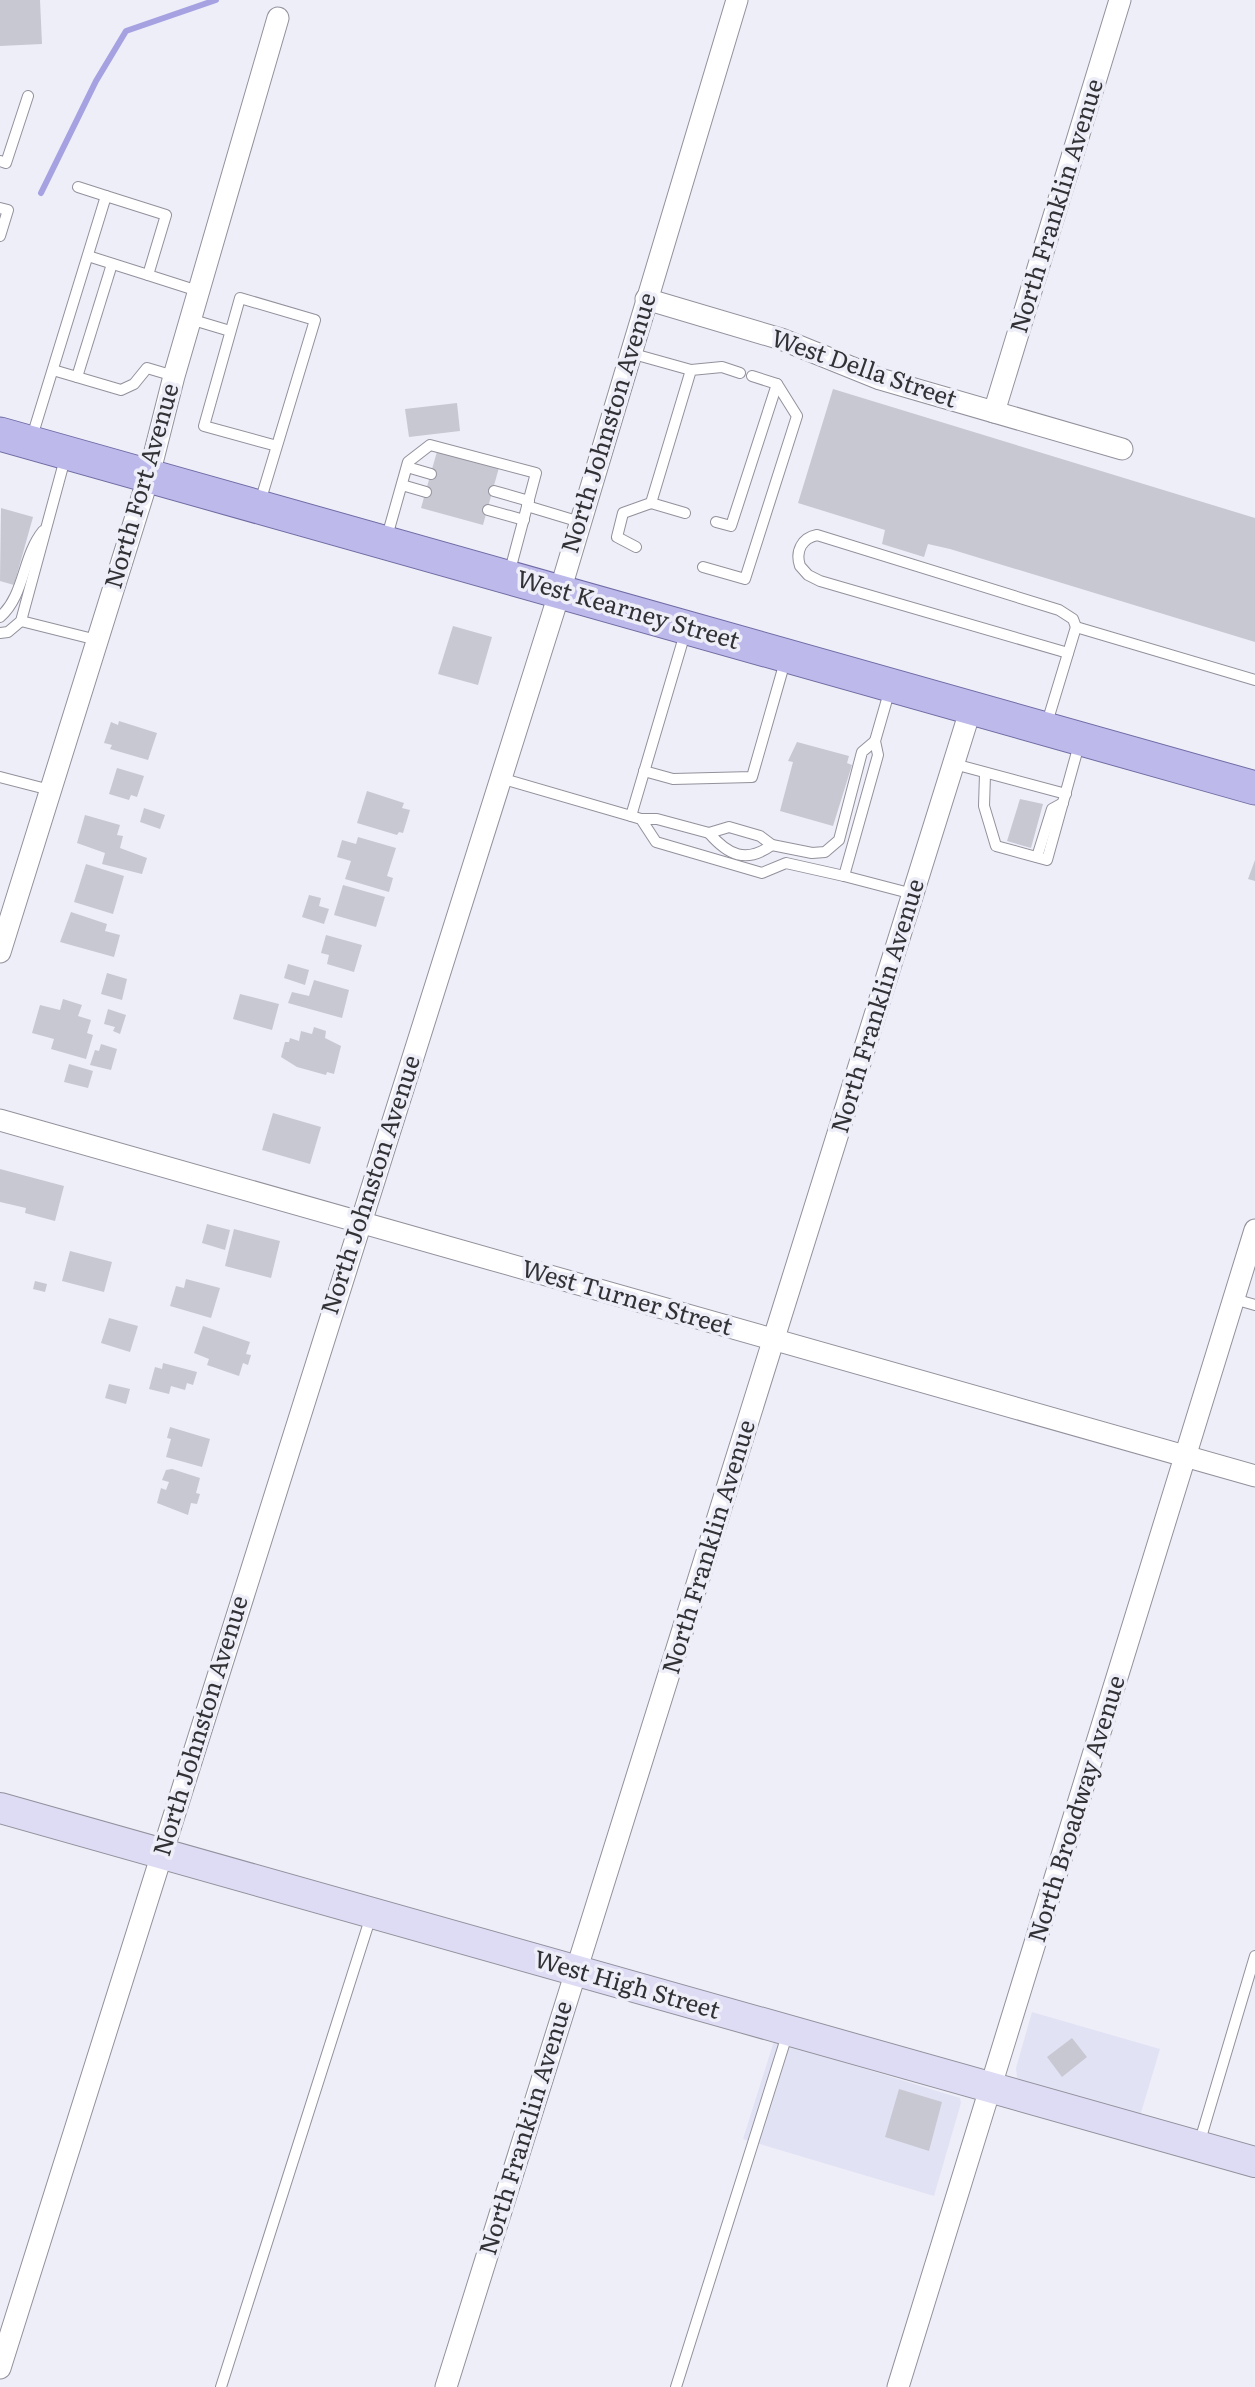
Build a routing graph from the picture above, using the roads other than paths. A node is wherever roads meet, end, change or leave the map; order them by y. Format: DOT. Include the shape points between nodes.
graph roads {
  1 [pos="737,0"];
  2 [pos="1120,0"];
  3 [pos="278,18"];
  4 [pos="28,96"];
  5 [pos="0,161"];
  6 [pos="78,187"];
  7 [pos="106,196"];
  8 [pos="0,208"];
  9 [pos="2,223"];
  10 [pos="0,236"];
  11 [pos="88,256"];
  12 [pos="112,264"];
  13 [pos="148,275"];
  14 [pos="198,291"];
  15 [pos="646,299"];
  16 [pos="190,319"];
  17 [pos="230,331"];
  18 [pos="630,353"];
  19 [pos="53,370"];
  20 [pos="691,370"];
  21 [pos="740,373"];
  22 [pos="174,376"];
  23 [pos="752,376"];
  24 [pos="77,377"];
  25 [pos="777,384"];
  26 [pos="994,412"];
  27 [pos="9,440"];
  28 [pos="277,446"];
  29 [pos="1122,449"];
  30 [pos="66,452"];
  31 [pos="407,467"];
  32 [pos="431,474"];
  33 [pos="149,475"];
  34 [pos="402,485"];
  35 [pos="494,491"];
  36 [pos="426,492"];
  37 [pos="528,503"];
  38 [pos="651,503"];
  39 [pos="258,506"];
  40 [pos="488,510"];
  41 [pos="685,513"];
  42 [pos="524,520"];
  43 [pos="580,522"];
  44 [pos="716,522"];
  45 [pos="46,527"];
  46 [pos="385,542"];
  47 [pos="636,547"];
  48 [pos="704,567"];
  49 [pos="508,577"];
  50 [pos="559,591"];
  51 [pos="0,617"];
  52 [pos="20,621"];
  53 [pos="687,627"];
  54 [pos="1076,628"];
  55 [pos="0,633"];
  56 [pos="97,640"];
  57 [pos="1068,653"];
  58 [pos="787,656"];
  59 [pos="1255,680"];
  60 [pos="891,685"];
  61 [pos="971,708"];
  62 [pos="1046,729"];
  63 [pos="1081,738"];
  64 [pos="876,741"];
  65 [pos="954,764"];
  66 [pos="644,772"];
  67 [pos="985,774"];
  68 [pos="0,777"];
  69 [pos="500,778"];
  70 [pos="1255,788"];
  71 [pos="50,790"];
  72 [pos="1064,799"];
  73 [pos="636,818"];
  74 [pos="709,833"];
  75 [pos="772,845"];
  76 [pos="844,876"];
  77 [pos="913,894"];
  78 [pos="0,952"];
  79 [pos="0,1120"];
  80 [pos="359,1222"];
  81 [pos="1255,1230"];
  82 [pos="1234,1299"];
  83 [pos="1255,1305"];
  84 [pos="774,1340"];
  85 [pos="1185,1456"];
  86 [pos="1255,1476"];
  87 [pos="0,1808"];
  88 [pos="162,1852"];
  89 [pos="373,1912"];
  90 [pos="1255,1956"];
  91 [pos="576,1970"];
  92 [pos="788,2032"];
  93 [pos="992,2091"];
  94 [pos="1198,2147"];
  95 [pos="1255,2162"];
  96 [pos="0,2368"];
  97 [pos="221,2387"];
  98 [pos="446,2387"];
  99 [pos="676,2387"];
  100 [pos="898,2387"];
  1 -- 15 [label="street, North Johnston Avenue"];
  2 -- 26 [label="street, North Franklin Avenue"];
  3 -- 14 [label="street, North Fort Avenue"];
  4 -- 5 [label="lane" via="6,163"];
  6 -- 7 [label="lane"];
  7 -- 11 [label="lane"];
  7 -- 13 [label="lane" via="166,215"];
  8 -- 9 [label="lane" via="8,210"];
  9 -- 10 [label="lane"];
  11 -- 12 [label="lane"];
  11 -- 19 [label="lane"];
  12 -- 13 [label="lane"];
  12 -- 24 [label="lane"];
  13 -- 14 [label="lane"];
  14 -- 16 [label="street, North Fort Avenue"];
  15 -- 18 [label="street, North Johnston Avenue"];
  15 -- 26 [label="street, West Della Street" via="781,339 880,379"];
  16 -- 17 [label="lane"];
  16 -- 22 [label="street, North Fort Avenue"];
  17 -- 28 [label="lane" via="204,426"];
  17 -- 28 [label="lane" via="240,298 315,320"];
  18 -- 20 [label="lane"];
  18 -- 43 [label="street, North Johnston Avenue"];
  19 -- 24 [label="lane"];
  19 -- 27 [label="lane"];
  20 -- 21 [label="lane" via="722,367"];
  20 -- 38 [label="lane"];
  22 -- 24 [label="lane" via="147,368 134,384 121,390"];
  22 -- 33 [label="street, North Fort Avenue"];
  23 -- 25 [label="lane"];
  25 -- 44 [label="lane" via="731,526"];
  25 -- 48 [label="lane" via="797,416 745,579"];
  26 -- 29 [label="street, West Della Street"];
  27 -- 30 [label="main road, West Kearney Street"];
  28 -- 39 [label="lane"];
  30 -- 33 [label="main road, West Kearney Street"];
  30 -- 45 [label="lane"];
  31 -- 32 [label="lane"];
  31 -- 34 [label="lane"];
  31 -- 37 [label="lane" via="430,445 536,473"];
  33 -- 39 [label="main road, West Kearney Street"];
  33 -- 56 [label="street, North Fort Avenue"];
  34 -- 36 [label="lane"];
  34 -- 46 [label="lane"];
  35 -- 37 [label="lane"];
  37 -- 42 [label="lane"];
  37 -- 43 [label="lane"];
  38 -- 41 [label="lane"];
  38 -- 47 [label="lane" via="623,513 617,537"];
  39 -- 46 [label="main road, West Kearney Street"];
  40 -- 42 [label="lane"];
  42 -- 49 [label="lane"];
  43 -- 50 [label="street, North Johnston Avenue"];
  45 -- 51 [label="lane" via="32,544 13,604"];
  45 -- 52 [label="lane"];
  46 -- 49 [label="main road, West Kearney Street"];
  49 -- 50 [label="main road, West Kearney Street"];
  50 -- 53 [label="main road, West Kearney Street"];
  50 -- 69 [label="street, North Johnston Avenue"];
  52 -- 55 [label="lane"];
  52 -- 56 [label="lane"];
  53 -- 58 [label="main road, West Kearney Street"];
  53 -- 66 [label="lane"];
  54 -- 57 [label="lane"];
  54 -- 57 [label="lane" via="1073,618 1059,610 817,535 808,537 799,554 800,566 820,582"];
  54 -- 59 [label="lane"];
  56 -- 71 [label="street, North Fort Avenue"];
  57 -- 62 [label="lane"];
  58 -- 60 [label="main road, West Kearney Street"];
  58 -- 66 [label="lane" via="752,777 673,779"];
  60 -- 61 [label="main road, West Kearney Street"];
  60 -- 64 [label="lane"];
  61 -- 62 [label="main road, West Kearney Street"];
  61 -- 65 [label="street, North Franklin Avenue"];
  62 -- 63 [label="main road, West Kearney Street"];
  63 -- 70 [label="main road, West Kearney Street"];
  63 -- 72 [label="lane"];
  64 -- 75 [label="lane" via="862,751 839,840 825,852 812,853"];
  64 -- 76 [label="lane" via="878,755"];
  65 -- 67 [label="lane"];
  65 -- 77 [label="street, North Franklin Avenue"];
  66 -- 73 [label="lane"];
  67 -- 72 [label="lane"];
  67 -- 72 [label="lane" via="984,806 996,846 1047,860"];
  68 -- 71 [label="lane"];
  69 -- 73 [label="lane"];
  69 -- 80 [label="street, North Johnston Avenue"];
  71 -- 78 [label="street, North Fort Avenue"];
  73 -- 74 [label="lane"];
  73 -- 76 [label="lane" via="656,842 762,873 786,863"];
  74 -- 75 [label="lane" via="729,827 760,836"];
  74 -- 75 [label="lane" via="723,849 736,855 750,857"];
  76 -- 77 [label="lane"];
  77 -- 84 [label="street, North Franklin Avenue"];
  79 -- 80 [label="street, West Turner Street"];
  80 -- 84 [label="street, West Turner Street"];
  80 -- 88 [label="street, North Johnston Avenue"];
  81 -- 82 [label="street, North Broadway Avenue"];
  82 -- 83 [label="lane"];
  82 -- 85 [label="street, North Broadway Avenue"];
  84 -- 85 [label="street, West Turner Street"];
  84 -- 91 [label="street, North Franklin Avenue"];
  85 -- 86 [label="street, West Turner Street"];
  85 -- 93 [label="street, North Broadway Avenue"];
  87 -- 88 [label="street, West High Street"];
  88 -- 89 [label="street, West High Street"];
  88 -- 96 [label="street, North Johnston Avenue"];
  89 -- 91 [label="street, West High Street"];
  89 -- 97 [label="lane"];
  90 -- 94 [label="lane"];
  91 -- 92 [label="street, West High Street"];
  91 -- 98 [label="street, North Franklin Avenue"];
  92 -- 93 [label="street, West High Street"];
  92 -- 99 [label="lane"];
  93 -- 94 [label="street, West High Street"];
  93 -- 100 [label="street, North Broadway Avenue"];
  94 -- 95 [label="street, West High Street"];
}
